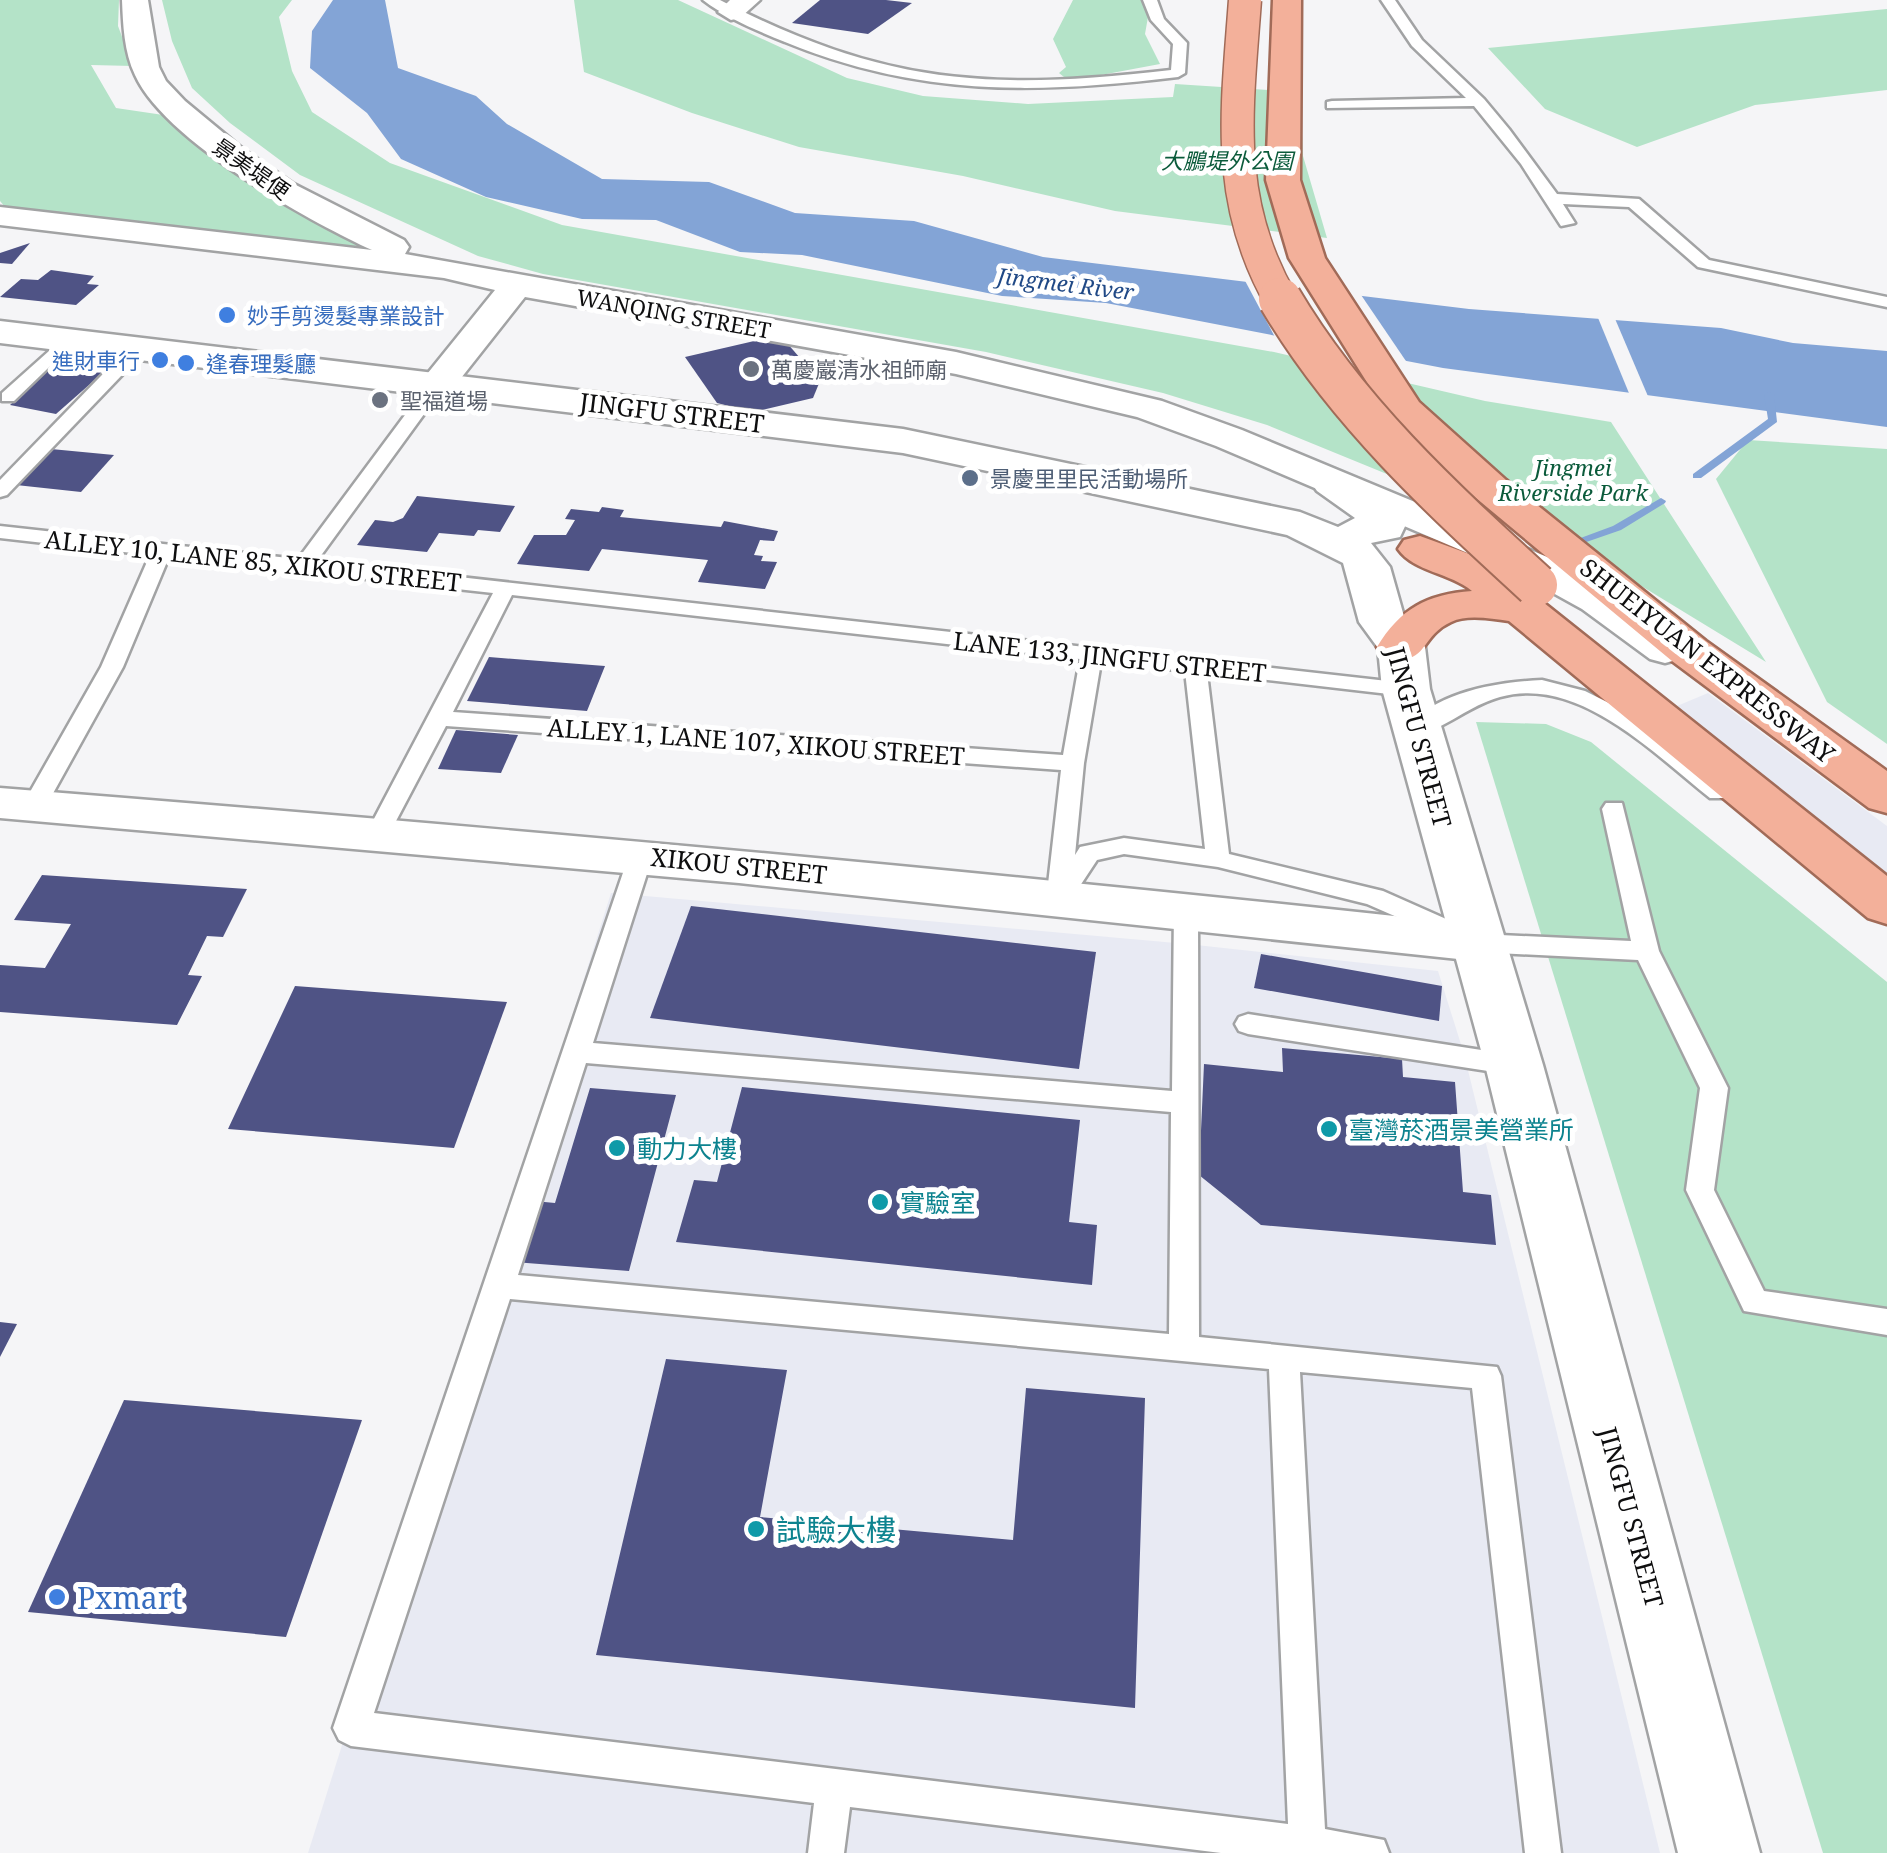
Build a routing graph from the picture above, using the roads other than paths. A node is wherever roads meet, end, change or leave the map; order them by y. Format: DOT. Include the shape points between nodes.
graph roads {
  1 [pos="135,0"];
  2 [pos="1150,0"];
  3 [pos="1245,0"];
  4 [pos="1287,0"];
  5 [pos="1388,0"];
  6 [pos="729,4"];
  7 [pos="1479,102"];
  8 [pos="1332,105"];
  9 [pos="1552,198"];
  10 [pos="0,216"];
  11 [pos="1567,223"];
  12 [pos="444,268"];
  13 [pos="516,285"];
  14 [pos="1887,302"];
  15 [pos="0,332"];
  16 [pos="68,339"];
  17 [pos="139,347"];
  18 [pos="437,384"];
  19 [pos="8,397"];
  20 [pos="0,492"];
  21 [pos="1330,513"];
  22 [pos="0,532"];
  23 [pos="1420,549"];
  24 [pos="162,550"];
  25 [pos="303,566"];
  26 [pos="506,588"];
  27 [pos="1530,589"];
  28 [pos="814,624"];
  29 [pos="1092,654"];
  30 [pos="1195,666"];
  31 [pos="1408,688"];
  32 [pos="438,718"];
  33 [pos="1073,763"];
  34 [pos="1887,796"];
  35 [pos="17,804"];
  36 [pos="1614,809"];
  37 [pos="1887,812"];
  38 [pos="378,834"];
  39 [pos="641,856"];
  40 [pos="1218,859"];
  41 [pos="1887,859"];
  42 [pos="1058,898"];
  43 [pos="1887,905"];
  44 [pos="1186,909"];
  45 [pos="1887,926"];
  46 [pos="1477,944"];
  47 [pos="1646,951"];
  48 [pos="1248,1024"];
  49 [pos="577,1052"];
  50 [pos="1514,1065"];
  51 [pos="1186,1104"];
  52 [pos="500,1286"];
  53 [pos="1887,1322"];
  54 [pos="1184,1348"];
  55 [pos="1284,1358"];
  56 [pos="834,1787"];
  57 [pos="1308,1845"];
  58 [pos="826,1853"];
  59 [pos="1371,1853"];
  60 [pos="1543,1853"];
  61 [pos="1719,1853"];
  1 -- 12 [label="street, 景美堤便" via="150,78 207,136 313,210"];
  2 -- 6 [label="lane" via="1180,43 1178,73 1044,88 939,84 860,66"];
  3 -- 41 [label="highway, bridge" via="1236,161 1253,246 1277,296 1369,426 1536,586 1696,718"];
  4 -- 34 [label="highway" via="1283,180 1308,258 1404,410 1689,651"];
  5 -- 7 [label="lane" via="1400,28"];
  7 -- 8 [label="lane"];
  7 -- 9 [label="lane"];
  9 -- 11 [label="lane"];
  9 -- 14 [label="lane" via="1633,202 1704,264"];
  10 -- 12 [label="street, WANQING STREET"];
  12 -- 13 [label="street, WANQING STREET"];
  13 -- 18 [label="street"];
  13 -- 21 [label="street, WANQING STREET" via="956,363 1150,409"];
  15 -- 16 [label="street, JINGFU STREET"];
  16 -- 17 [label="street, JINGFU STREET"];
  16 -- 19 [label="lane"];
  17 -- 18 [label="street, JINGFU STREET"];
  17 -- 20 [label="lane"];
  18 -- 21 [label="street, JINGFU STREET" via="903,441"];
  18 -- 25 [label="lane"];
  21 -- 23 [label="street"];
  21 -- 27 [label="street, WANQING STREET"];
  21 -- 31 [label="street, JINGFU STREET" via="1368,567"];
  22 -- 24 [label="lane, ALLEY 10, LANE 85, XIKOU STREET"];
  23 -- 27 [label="highway"];
  24 -- 25 [label="lane, ALLEY 10, LANE 85, XIKOU STREET"];
  24 -- 35 [label="lane" via="112,667"];
  25 -- 26 [label="lane, ALLEY 10, LANE 85, XIKOU STREET"];
  26 -- 28 [label="lane, ALLEY 10, LANE 85, XIKOU STREET"];
  26 -- 32 [label="lane"];
  27 -- 31 [label="highway" via="1440,609 1408,630"];
  27 -- 37 [label="street, WANQING STREET" via="1597,600"];
  27 -- 43 [label="highway" via="1576,656"];
  28 -- 29 [label="lane, LANE 133, JINGFU STREET"];
  29 -- 30 [label="lane, LANE 133, JINGFU STREET"];
  29 -- 33 [label="lane"];
  30 -- 31 [label="lane, LANE 133, JINGFU STREET"];
  30 -- 40 [label="lane"];
  31 -- 45 [label="lane" via="1467,697 1535,685 1594,700"];
  31 -- 46 [label="street, JINGFU STREET"];
  32 -- 33 [label="lane, ALLEY 1, LANE 107, XIKOU STREET"];
  32 -- 38 [label="lane"];
  33 -- 42 [label="lane"];
  35 -- 38 [label="street, XIKOU STREET"];
  36 -- 47 [label="lane"];
  38 -- 39 [label="street, XIKOU STREET"];
  39 -- 42 [label="street, XIKOU STREET"];
  39 -- 49 [label="lane"];
  40 -- 42 [label="lane" via="1124,846 1089,853"];
  40 -- 46 [label="lane" via="1374,897"];
  42 -- 44 [label="street, XIKOU STREET"];
  44 -- 46 [label="street, XIKOU STREET"];
  44 -- 51 [label="lane"];
  46 -- 47 [label="lane"];
  46 -- 50 [label="street, JINGFU STREET"];
  47 -- 53 [label="lane" via="1714,1088 1700,1190 1755,1302"];
  48 -- 50 [label="lane"];
  49 -- 51 [label="lane"];
  49 -- 52 [label="lane"];
  50 -- 61 [label="street, JINGFU STREET"];
  51 -- 54 [label="lane"];
  52 -- 54 [label="lane"];
  52 -- 56 [label="lane" via="351,1728"];
  54 -- 55 [label="lane"];
  55 -- 57 [label="lane"];
  55 -- 60 [label="lane" via="1486,1376"];
  56 -- 57 [label="lane"];
  56 -- 58 [label="lane"];
  57 -- 59 [label="lane"];
}
